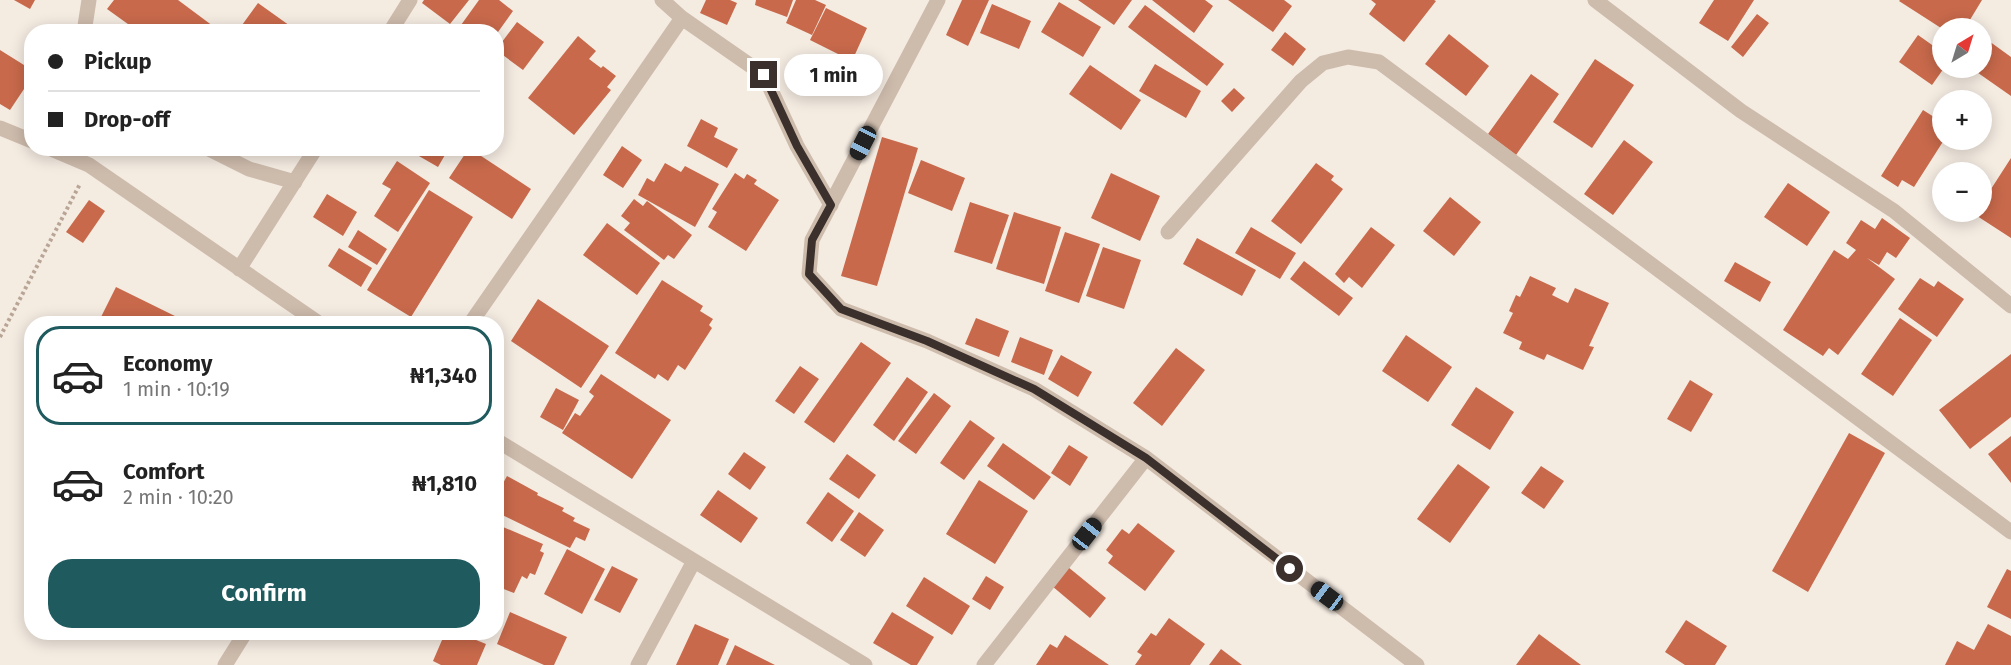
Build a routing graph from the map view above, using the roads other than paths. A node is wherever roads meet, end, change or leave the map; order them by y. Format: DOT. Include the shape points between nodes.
graph roads {
  1 [pos="89,0"];
  2 [pos="410,0"];
  3 [pos="662,0"];
  4 [pos="938,0"];
  5 [pos="1595,0"];
  6 [pos="682,18"];
  7 [pos="85,24"];
  8 [pos="395,24"];
  9 [pos="0,128"];
  10 [pos="24,138"];
  11 [pos="68,156"];
  12 [pos="223,156"];
  13 [pos="311,156"];
  14 [pos="295,182"];
  15 [pos="831,205"];
  16 [pos="1168,232"];
  17 [pos="239,269"];
  18 [pos="2011,306"];
  19 [pos="308,316"];
  20 [pos="476,316"];
  21 [pos="504,445"];
  22 [pos="1146,458"];
  23 [pos="2011,532"];
  24 [pos="694,561"];
  25 [pos="241,640"];
  26 [pos="225,665"];
  27 [pos="638,665"];
  28 [pos="865,665"];
  29 [pos="984,665"];
  30 [pos="1417,665"];
  1 -- 7 [label="street"];
  2 -- 8 [label="street"];
  3 -- 6 [label="street"];
  4 -- 15 [label="street"];
  5 -- 18 [label="street" via="1742,111 1894,212"];
  6 -- 15 [label="street" via="764,75 797,146"];
  6 -- 20 [label="street"];
  9 -- 10 [label="street"];
  11 -- 17 [label="street" via="89,165"];
  12 -- 14 [label="street" via="249,169"];
  13 -- 14 [label="street"];
  14 -- 17 [label="street"];
  15 -- 22 [label="street" via="812,240 809,274 841,309 927,341 1034,389"];
  16 -- 23 [label="street" via="1301,81 1323,63 1348,57 1379,62"];
  17 -- 19 [label="street"];
  21 -- 24 [label="street"];
  22 -- 29 [label="street"];
  22 -- 30 [label="street"];
  24 -- 27 [label="street"];
  24 -- 28 [label="street"];
  25 -- 26 [label="street"];
}
